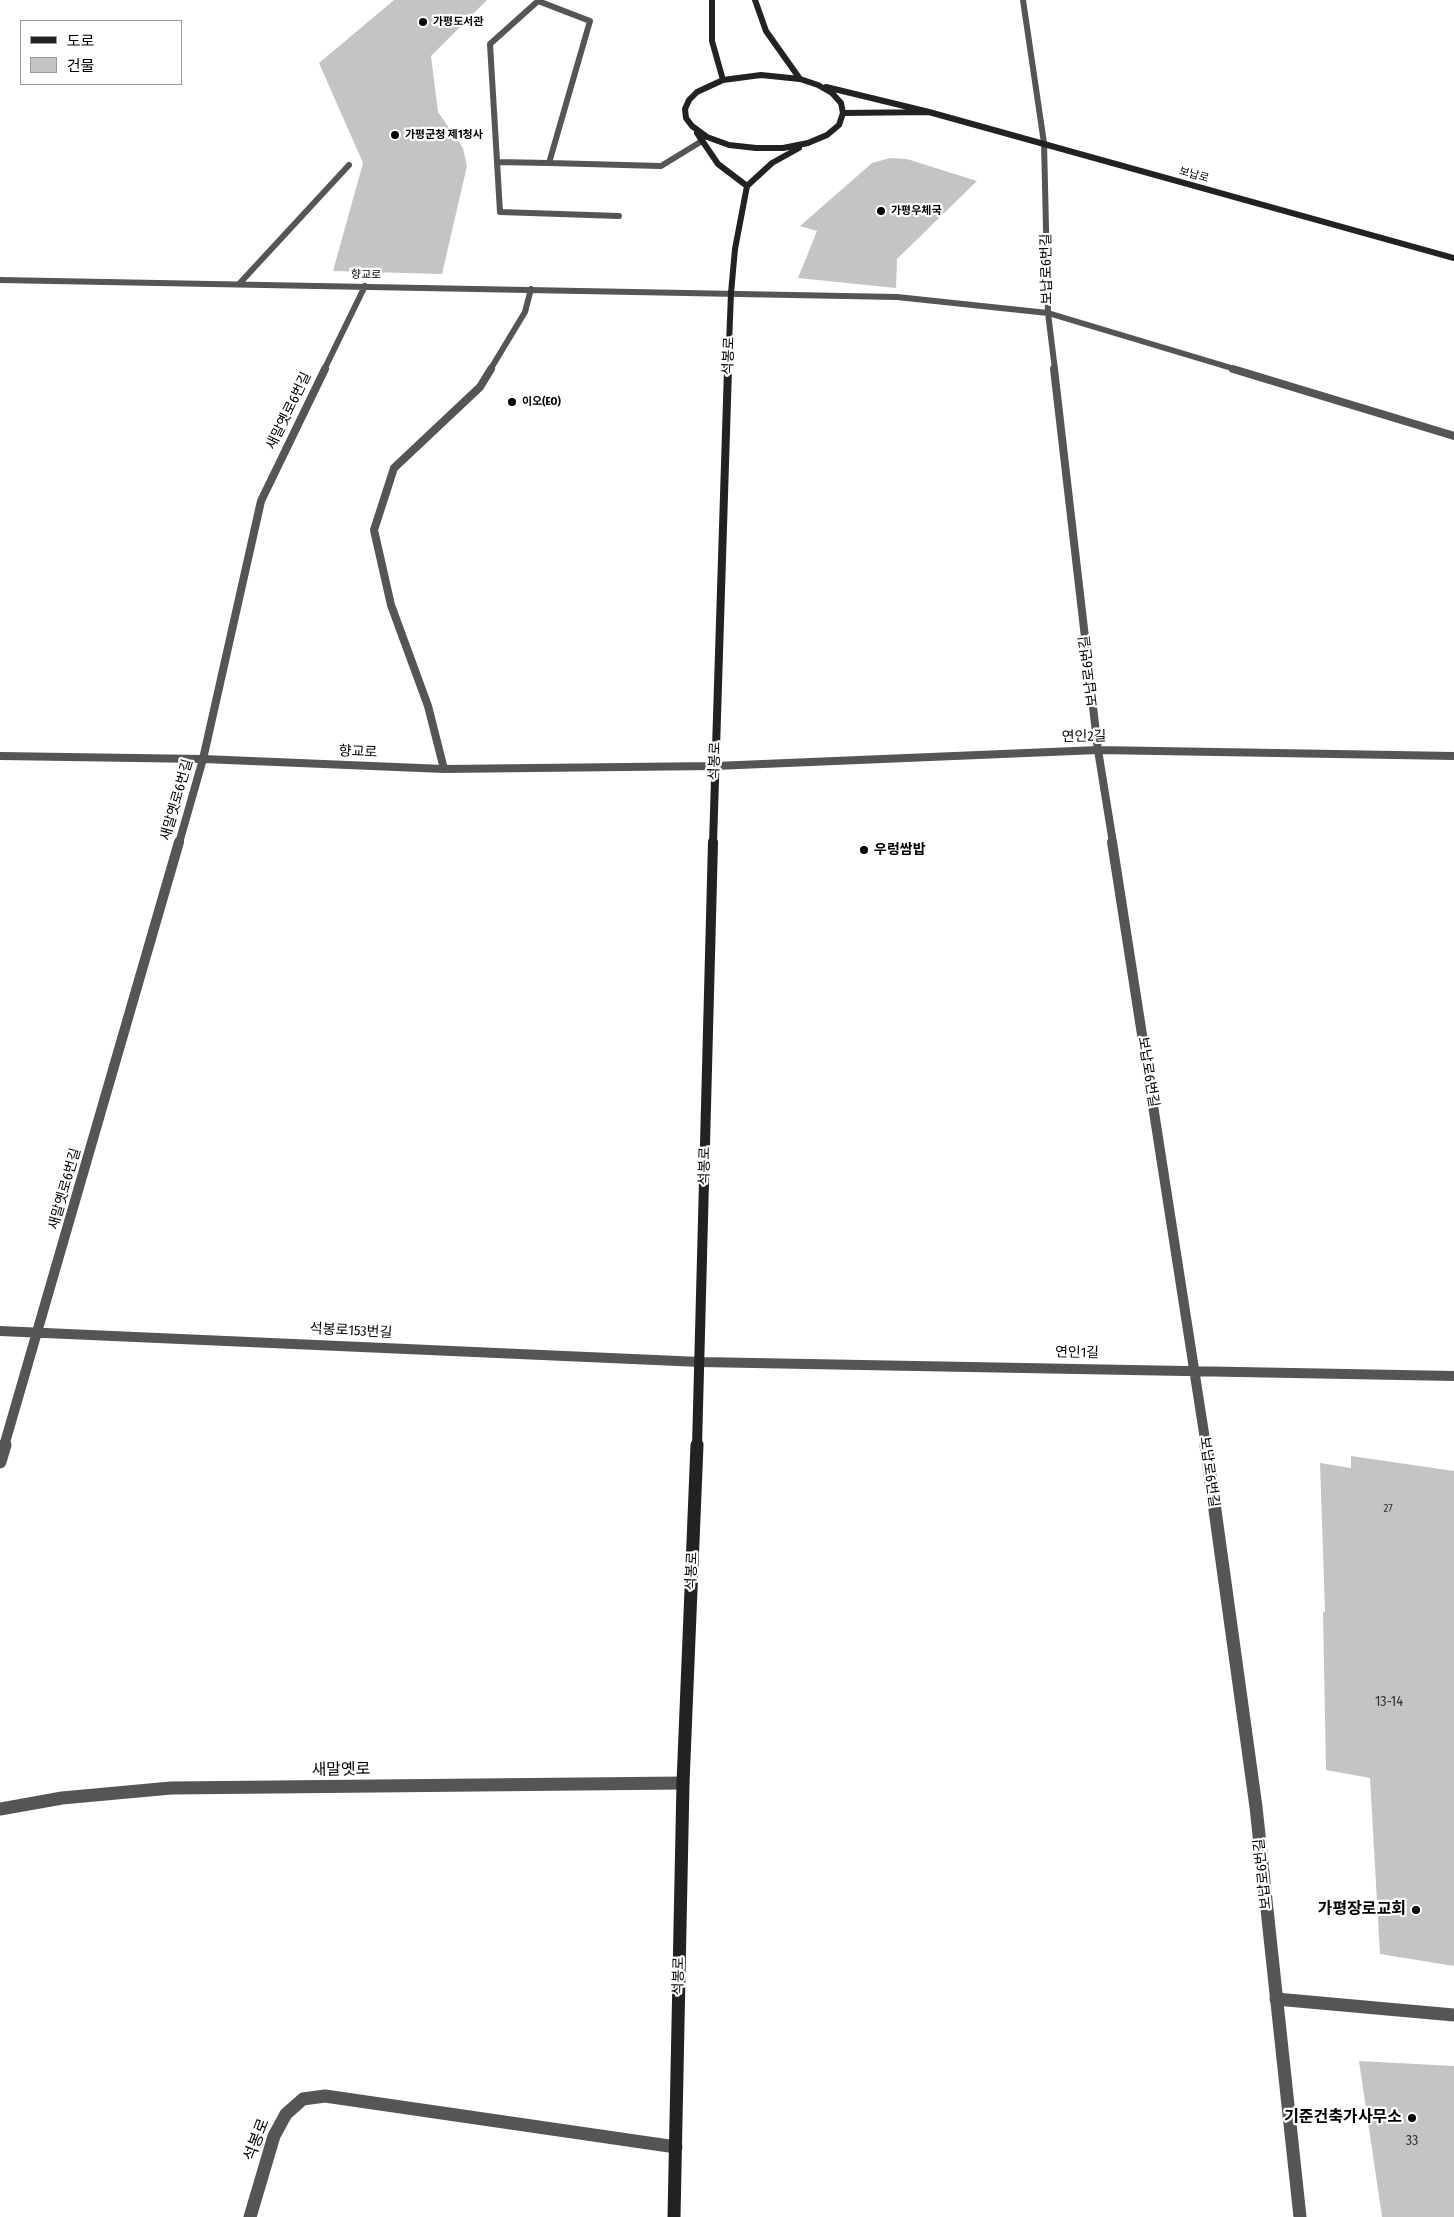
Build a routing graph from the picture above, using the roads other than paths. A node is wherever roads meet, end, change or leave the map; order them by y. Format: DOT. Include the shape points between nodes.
graph roads {
  1 [pos="712,0"];
  2 [pos="755,0"];
  3 [pos="1023,0"];
  4 [pos="800,79"];
  5 [pos="723,80"];
  6 [pos="818,85"];
  7 [pos="929,112"];
  8 [pos="843,113"];
  9 [pos="692,126"];
  10 [pos="702,141"];
  11 [pos="1044,142"];
  12 [pos="808,143"];
  13 [pos="497,162"];
  14 [pos="549,163"];
  15 [pos="349,164"];
  16 [pos="747,186"];
  17 [pos="619,216"];
  18 [pos="1454,258"];
  19 [pos="0,280"];
  20 [pos="239,284"];
  21 [pos="365,286"];
  22 [pos="531,289"];
  23 [pos="731,292"];
  24 [pos="1048,313"];
  25 [pos="1454,436"];
  26 [pos="1098,750"];
  27 [pos="0,756"];
  28 [pos="1454,756"];
  29 [pos="203,760"];
  30 [pos="715,766"];
  31 [pos="444,769"];
  32 [pos="0,1331"];
  33 [pos="38,1332"];
  34 [pos="700,1362"];
  35 [pos="1195,1370"];
  36 [pos="1454,1376"];
  37 [pos="0,1462"];
  38 [pos="683,1783"];
  39 [pos="0,1809"];
  40 [pos="1276,1999"];
  41 [pos="1454,2016"];
  42 [pos="676,2147"];
  43 [pos="250,2217"];
  44 [pos="674,2217"];
  45 [pos="1300,2217"];
  1 -- 5 [label="main road" via="712,41"];
  2 -- 4 [label="main road" via="766,31"];
  3 -- 11 [label="street, 보납로6번길"];
  4 -- 5 [label="main road" via="762,75"];
  4 -- 6 [label="main road"];
  5 -- 9 [label="main road" via="697,92 689,100 686,118"];
  6 -- 7 [label="main road"];
  6 -- 8 [label="main road" via="841,103"];
  7 -- 8 [label="main road"];
  7 -- 11 [label="main road, 보납로"];
  8 -- 12 [label="main road" via="839,125 827,135"];
  9 -- 10 [label="main road"];
  9 -- 12 [label="main road" via="707,137 729,145 783,148"];
  10 -- 14 [label="street" via="661,166"];
  10 -- 16 [label="main road" via="718,164"];
  11 -- 18 [label="main road, 보납로"];
  11 -- 24 [label="street, 보납로6번길"];
  12 -- 16 [label="main road" via="772,163"];
  13 -- 14 [label="street"];
  13 -- 14 [label="street" via="490,44 538,1 590,20"];
  13 -- 17 [label="street" via="500,212"];
  15 -- 20 [label="street"];
  16 -- 23 [label="main road, 석봉로"];
  19 -- 20 [label="street, 향교로"];
  20 -- 21 [label="street, 향교로"];
  21 -- 22 [label="street, 향교로"];
  21 -- 29 [label="street, 새말옛로6번길" via="261,501"];
  22 -- 23 [label="street, 향교로"];
  22 -- 31 [label="street" via="525,312 480,387 394,468 374,530 390,605 428,706"];
  23 -- 24 [label="street, 향교로" via="897,297"];
  23 -- 30 [label="main road, 석봉로"];
  24 -- 25 [label="street, 향교로"];
  24 -- 26 [label="street, 보납로6번길"];
  26 -- 28 [label="street, 연인2길"];
  26 -- 30 [label="street, 연인2길"];
  26 -- 35 [label="street, 보납로6번길"];
  27 -- 29 [label="street, 향교로"];
  29 -- 31 [label="street, 향교로"];
  29 -- 33 [label="street, 새말옛로6번길"];
  30 -- 31 [label="street, 향교로"];
  30 -- 34 [label="main road, 석봉로"];
  32 -- 33 [label="street, 석봉로153번길"];
  33 -- 34 [label="street, 석봉로153번길"];
  33 -- 37 [label="street, 새말옛로6번길"];
  34 -- 35 [label="street, 연인1길"];
  34 -- 38 [label="main road, 석봉로"];
  35 -- 36 [label="street, 연인1길"];
  35 -- 40 [label="street, 보납로6번길" via="1256,1807"];
  38 -- 39 [label="street, 새말옛로" via="171,1788 62,1798"];
  38 -- 42 [label="main road, 석봉로"];
  40 -- 41 [label="street"];
  40 -- 45 [label="street, 보납로6번길"];
  42 -- 43 [label="street, 석봉로" via="324,2096 302,2099 286,2114 274,2136"];
  42 -- 44 [label="main road, 석봉로"];
}
